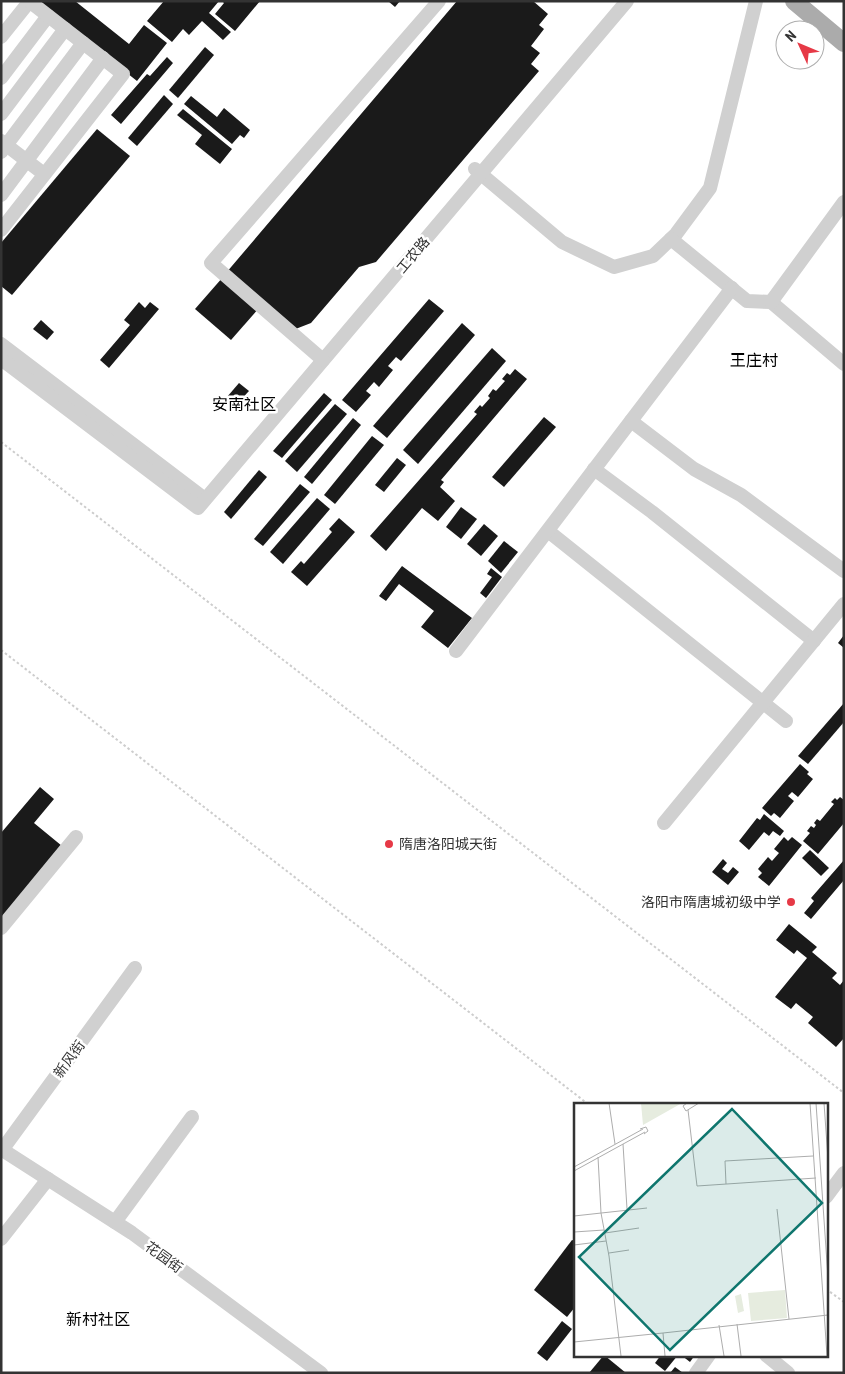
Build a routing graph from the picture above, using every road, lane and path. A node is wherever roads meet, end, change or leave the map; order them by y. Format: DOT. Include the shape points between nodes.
graph roads {
  1 [pos="29,1"];
  2 [pos="439,1"];
  3 [pos="617,1"];
  4 [pos="628,1"];
  5 [pos="756,1"];
  6 [pos="794,1"];
  7 [pos="48,16"];
  8 [pos="65,29"];
  9 [pos="1,38"];
  10 [pos="84,43"];
  11 [pos="844,43"];
  12 [pos="103,58"];
  13 [pos="1,78"];
  14 [pos="1,114"];
  15 [pos="3,146"];
  16 [pos="27,161"];
  17 [pos="478,171"];
  18 [pos="44,174"];
  19 [pos="1,195"];
  20 [pos="844,202"];
  21 [pos="1,230"];
  22 [pos="671,239"];
  23 [pos="732,288"];
  24 [pos="771,302"];
  25 [pos="1,344"];
  26 [pos="320,358"];
  27 [pos="842,358"];
  28 [pos="1,359"];
  29 [pos="631,421"];
  30 [pos="1,442"];
  31 [pos="594,469"];
  32 [pos="198,501"];
  33 [pos="548,531"];
  34 [pos="844,571"];
  35 [pos="844,604"];
  36 [pos="814,641"];
  37 [pos="1,650"];
  38 [pos="456,651"];
  39 [pos="763,703"];
  40 [pos="786,721"];
  41 [pos="664,823"];
  42 [pos="76,838"];
  43 [pos="1,928"];
  44 [pos="135,968"];
  45 [pos="844,1093"];
  46 [pos="587,1103"];
  47 [pos="192,1117"];
  48 [pos="2,1150"];
  49 [pos="844,1173"];
  50 [pos="48,1179"];
  51 [pos="828,1194"];
  52 [pos="115,1222"];
  53 [pos="1,1239"];
  54 [pos="828,1290"];
  55 [pos="844,1302"];
  56 [pos="708,1356"];
  57 [pos="767,1356"];
  58 [pos="321,1373"];
  59 [pos="696,1373"];
  60 [pos="788,1373"];
  1 -- 7 [label="street"];
  1 -- 9 [label="street"];
  2 -- 26 [label="street" via="211,263"];
  3 -- 17 [label="street, 工农路"];
  4 -- 17 [label="street, 工农路"];
  5 -- 22 [label="street" via="710,188"];
  6 -- 11 [label="main road"];
  7 -- 8 [label="street"];
  7 -- 13 [label="street"];
  8 -- 10 [label="street"];
  8 -- 14 [label="street"];
  10 -- 12 [label="street"];
  10 -- 15 [label="street"];
  12 -- 16 [label="street"];
  12 -- 18 [label="street" via="123,74"];
  15 -- 16 [label="street"];
  16 -- 18 [label="street"];
  16 -- 19 [label="street"];
  17 -- 22 [label="street" via="562,242 614,267 653,256"];
  17 -- 26 [label="street, 工农路"];
  18 -- 21 [label="street"];
  20 -- 24 [label="street"];
  22 -- 23 [label="street"];
  23 -- 24 [label="street" via="747,301"];
  23 -- 29 [label="street"];
  24 -- 27 [label="street"];
  25 -- 32 [label="street"];
  26 -- 32 [label="street, 工农路"];
  28 -- 32 [label="street"];
  29 -- 31 [label="street"];
  29 -- 34 [label="street" via="694,469 742,495"];
  30 -- 45 [label="path"];
  31 -- 33 [label="street"];
  31 -- 36 [label="street"];
  33 -- 38 [label="street"];
  33 -- 39 [label="street"];
  35 -- 36 [label="street"];
  36 -- 39 [label="street"];
  37 -- 46 [label="path"];
  39 -- 40 [label="street"];
  39 -- 41 [label="street"];
  42 -- 43 [label="street"];
  44 -- 48 [label="street, 新风街"];
  47 -- 52 [label="street"];
  48 -- 50 [label="street, 花园街"];
  49 -- 51 [label="street"];
  50 -- 52 [label="street, 花园街"];
  50 -- 53 [label="street"];
  52 -- 58 [label="street, 花园街"];
  54 -- 55 [label="path"];
  56 -- 59 [label="street"];
  57 -- 60 [label="street"];
}
